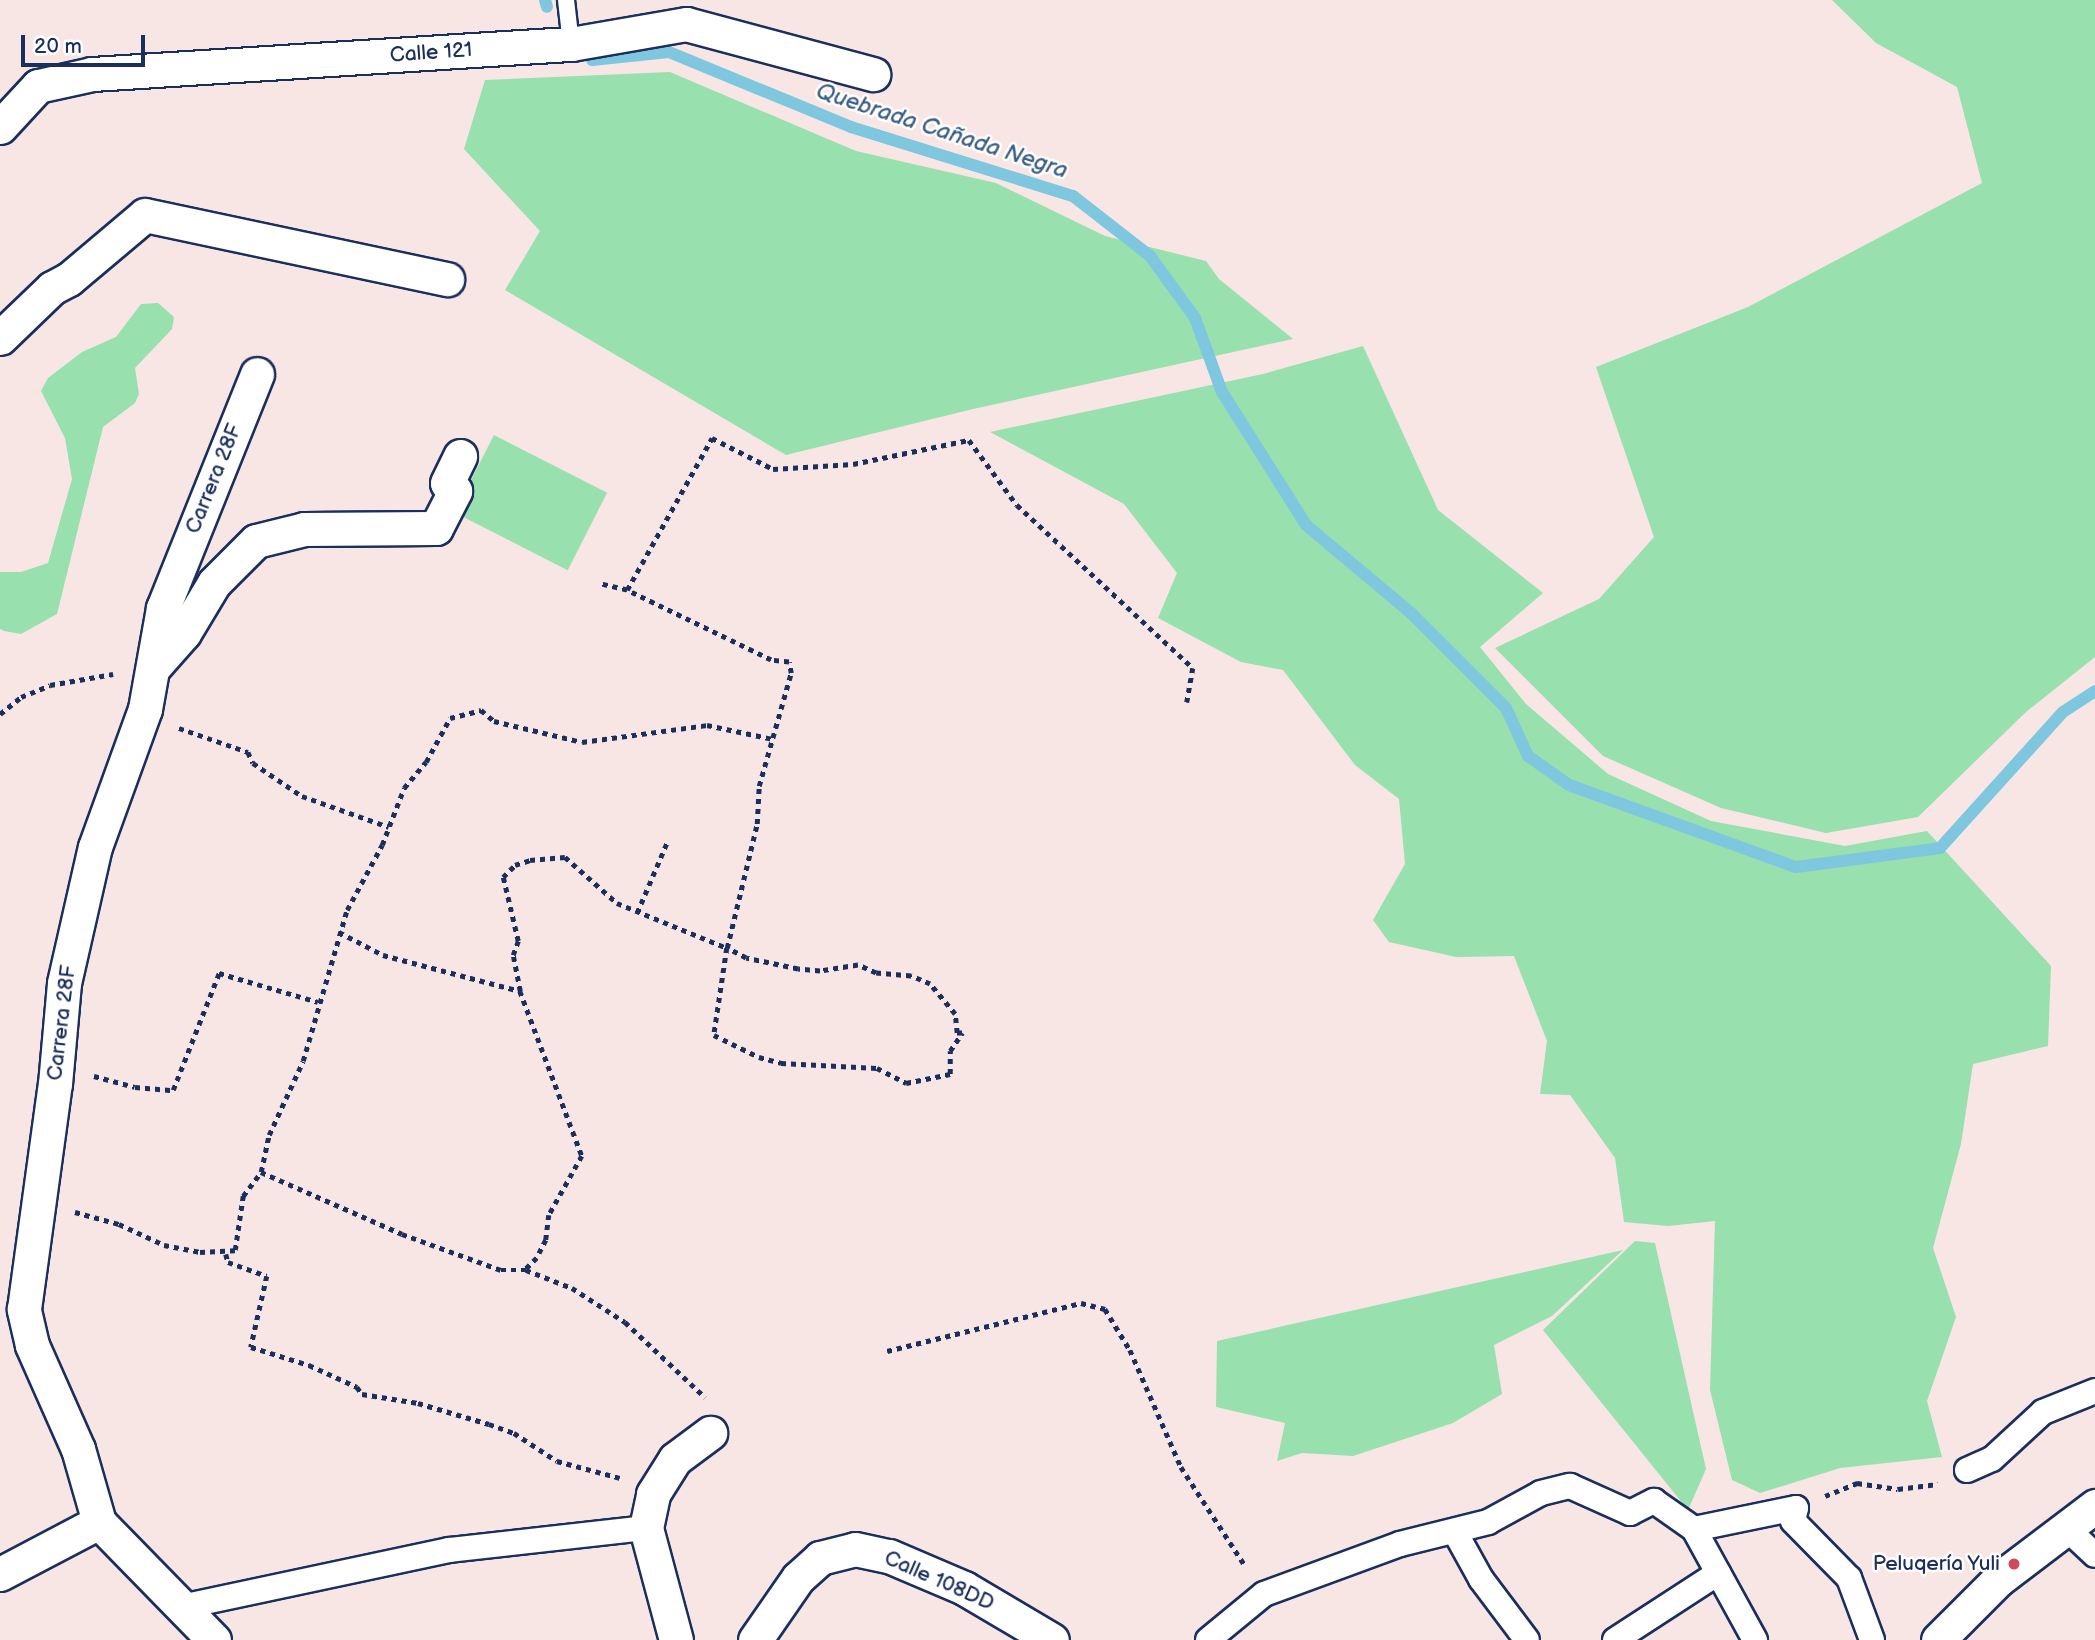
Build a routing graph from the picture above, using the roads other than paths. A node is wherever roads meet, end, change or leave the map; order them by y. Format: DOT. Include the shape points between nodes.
graph roads {
  1 [pos="566,0"];
  2 [pos="571,44"];
  3 [pos="873,74"];
  4 [pos="0,127"];
  5 [pos="447,279"];
  6 [pos="0,338"];
  7 [pos="257,374"];
  8 [pos="460,456"];
  9 [pos="152,670"];
  10 [pos="2095,1391"];
  11 [pos="710,1433"];
  12 [pos="1967,1470"];
  13 [pos="2095,1506"];
  14 [pos="99,1522"];
  15 [pos="2064,1526"];
  16 [pos="646,1528"];
  17 [pos="1694,1529"];
  18 [pos="1455,1532"];
  19 [pos="2095,1555"];
  20 [pos="1718,1573"];
  21 [pos="0,1574"];
  22 [pos="186,1606"];
  23 [pos="214,1640"];
  24 [pos="676,1640"];
  25 [pos="755,1640"];
  26 [pos="1052,1640"];
  27 [pos="1208,1640"];
  28 [pos="1527,1640"];
  29 [pos="1615,1640"];
  30 [pos="1755,1640"];
  31 [pos="1872,1640"];
  32 [pos="1938,1640"];
  1 -- 2 [label="lane"];
  2 -- 3 [label="street, Calle 121" via="686,24"];
  2 -- 4 [label="street, Calle 121" via="92,74 38,86"];
  5 -- 6 [label="street" via="145,215 52,288"];
  7 -- 9 [label="street, Carrera 28F" via="163,608"];
  8 -- 9 [label="street" via="447,483 455,491 436,528 304,529 256,541 214,583 184,633"];
  9 -- 14 [label="street, Carrera 28F" via="142,716 95,847 64,983 24,1309 32,1345 78,1450"];
  10 -- 12 [label="street" via="2043,1412 1992,1459"];
  11 -- 16 [label="street" via="676,1459 658,1487"];
  13 -- 15 [label="street"];
  14 -- 21 [label="street"];
  14 -- 22 [label="street, Carrera 28F"];
  15 -- 19 [label="street"];
  15 -- 32 [label="street" via="1999,1579"];
  16 -- 22 [label="street" via="449,1550"];
  16 -- 24 [label="street"];
  17 -- 18 [label="street" via="1654,1501 1630,1513 1570,1486 1541,1493 1488,1522"];
  17 -- 20 [label="street"];
  17 -- 31 [label="street" via="1796,1508 1793,1521 1849,1578"];
  18 -- 27 [label="street" via="1399,1544 1264,1594"];
  18 -- 28 [label="street" via="1481,1578"];
  20 -- 29 [label="street"];
  20 -- 30 [label="street"];
  22 -- 23 [label="street, Carrera 28F"];
  25 -- 26 [label="street, Calle 108DD" via="798,1577 820,1558 855,1549 890,1556 964,1588"];
}
